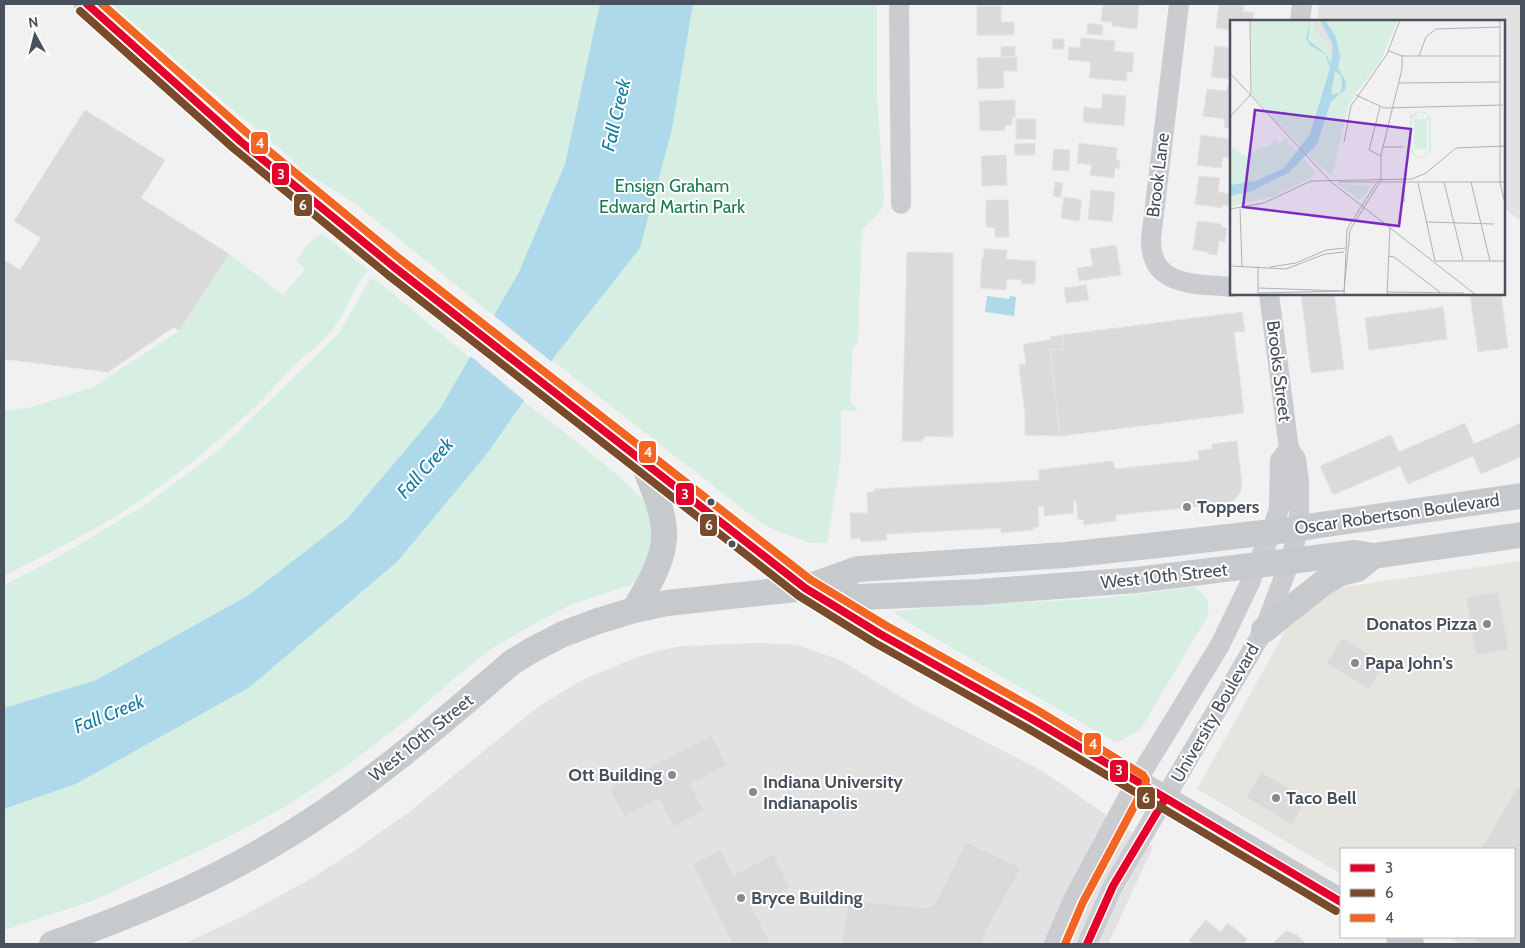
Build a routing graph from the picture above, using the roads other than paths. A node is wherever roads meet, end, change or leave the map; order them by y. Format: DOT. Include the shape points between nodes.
graph roads {
  1 [pos="87,4"];
  2 [pos="898,4"];
  3 [pos="1179,4"];
  4 [pos="1302,4"];
  5 [pos="1300,20"];
  6 [pos="901,204"];
  7 [pos="1230,287"];
  8 [pos="1269,295"];
  9 [pos="1289,449"];
  10 [pos="643,462"];
  11 [pos="1521,496"];
  12 [pos="1299,527"];
  13 [pos="1272,532"];
  14 [pos="1521,535"];
  15 [pos="1373,556"];
  16 [pos="1290,561"];
  17 [pos="1257,565"];
  18 [pos="805,588"];
  19 [pos="634,610"];
  20 [pos="1264,630"];
  21 [pos="1136,782"];
  22 [pos="1165,799"];
  23 [pos="1340,901"];
  24 [pos="52,944"];
  25 [pos="1054,944"];
  26 [pos="1087,944"];
  1 -- 10 [label="main road" via="240,141 394,267"];
  2 -- 6 [label="street"];
  3 -- 7 [label="street, Brook Lane" via="1151,251 1159,268 1173,280"];
  4 -- 5 [label="street"];
  8 -- 9 [label="street, Brooks Street"];
  9 -- 12 [label="street, Brooks Street" via="1296,459"];
  9 -- 13 [label="street" via="1280,460 1279,508"];
  10 -- 18 [label="main road"];
  10 -- 19 [label="main road" via="664,520 665,539 656,572"];
  11 -- 12 [label="main road, Oscar Robertson Boulevard"];
  12 -- 13 [label="main road, Oscar Robertson Boulevard"];
  12 -- 16 [label="street, University Boulevard"];
  13 -- 17 [label="street, University Boulevard"];
  13 -- 18 [label="main road, West 10th Street" via="1065,555 858,569"];
  14 -- 15 [label="main road, West 10th Street"];
  15 -- 16 [label="main road, West 10th Street" via="1354,553"];
  15 -- 20 [label="main road" via="1357,569 1338,574 1323,583"];
  16 -- 17 [label="main road, West 10th Street"];
  16 -- 20 [label="street, University Boulevard"];
  17 -- 18 [label="main road, West 10th Street" via="1136,580 978,592 860,597"];
  17 -- 21 [label="street, University Boulevard" via="1220,644"];
  18 -- 19 [label="main road, West 10th Street" via="667,602"];
  18 -- 21 [label="main road"];
  19 -- 24 [label="main road, West 10th Street" via="574,630 522,656 386,768 270,846 170,898"];
  20 -- 22 [label="street, University Boulevard"];
  21 -- 22 [label="main road"];
  21 -- 25 [label="street, University Boulevard" via="1074,898"];
  22 -- 23 [label="main road"];
  22 -- 26 [label="street, University Boulevard" via="1113,886"];
}
